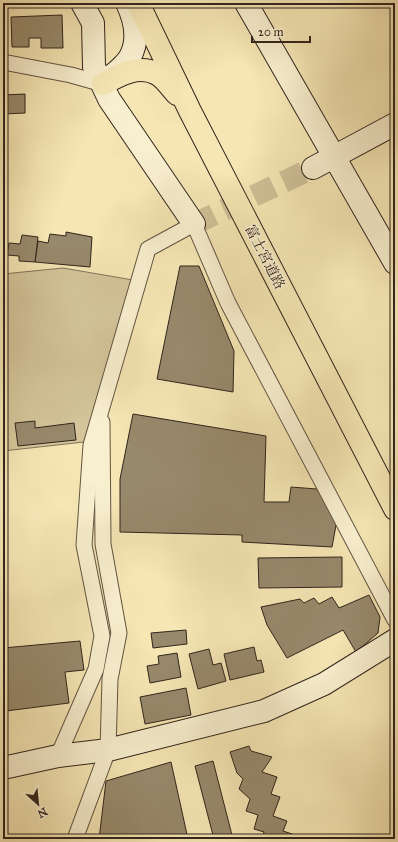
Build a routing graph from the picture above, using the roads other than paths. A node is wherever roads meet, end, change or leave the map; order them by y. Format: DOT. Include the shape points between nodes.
graph roads {
  1 [pos="82,3"];
  2 [pos="127,3"];
  3 [pos="138,3"];
  4 [pos="246,3"];
  5 [pos="3,62"];
  6 [pos="103,84"];
  7 [pos="190,111"];
  8 [pos="395,124"];
  9 [pos="334,156"];
  10 [pos="313,168"];
  11 [pos="194,224"];
  12 [pos="395,263"];
  13 [pos="101,408"];
  14 [pos="395,509"];
  15 [pos="395,620"];
  16 [pos="395,640"];
  17 [pos="108,750"];
  18 [pos="58,756"];
  19 [pos="3,768"];
  20 [pos="75,839"];
  1 -- 6 [label="street" via="92,23 94,67"];
  2 -- 6 [label="street" via="134,20 136,40 130,57"];
  3 -- 7 [label="highway, 富士宮道路"];
  4 -- 9 [label="street"];
  5 -- 6 [label="street"];
  6 -- 7 [label="highway" via="121,73 145,71 157,74"];
  6 -- 11 [label="street" via="109,99"];
  7 -- 14 [label="highway, 富士宮道路"];
  8 -- 9 [label="street"];
  9 -- 10 [label="street"];
  9 -- 12 [label="street"];
  11 -- 13 [label="street" via="148,249"];
  11 -- 15 [label="street" via="228,303"];
  13 -- 17 [label="street" via="103,544 118,633 110,679"];
  13 -- 18 [label="street" via="91,445 84,545 102,636 96,669"];
  16 -- 17 [label="street" via="324,684 264,711"];
  17 -- 18 [label="street"];
  17 -- 20 [label="street"];
  18 -- 19 [label="street"];
}
